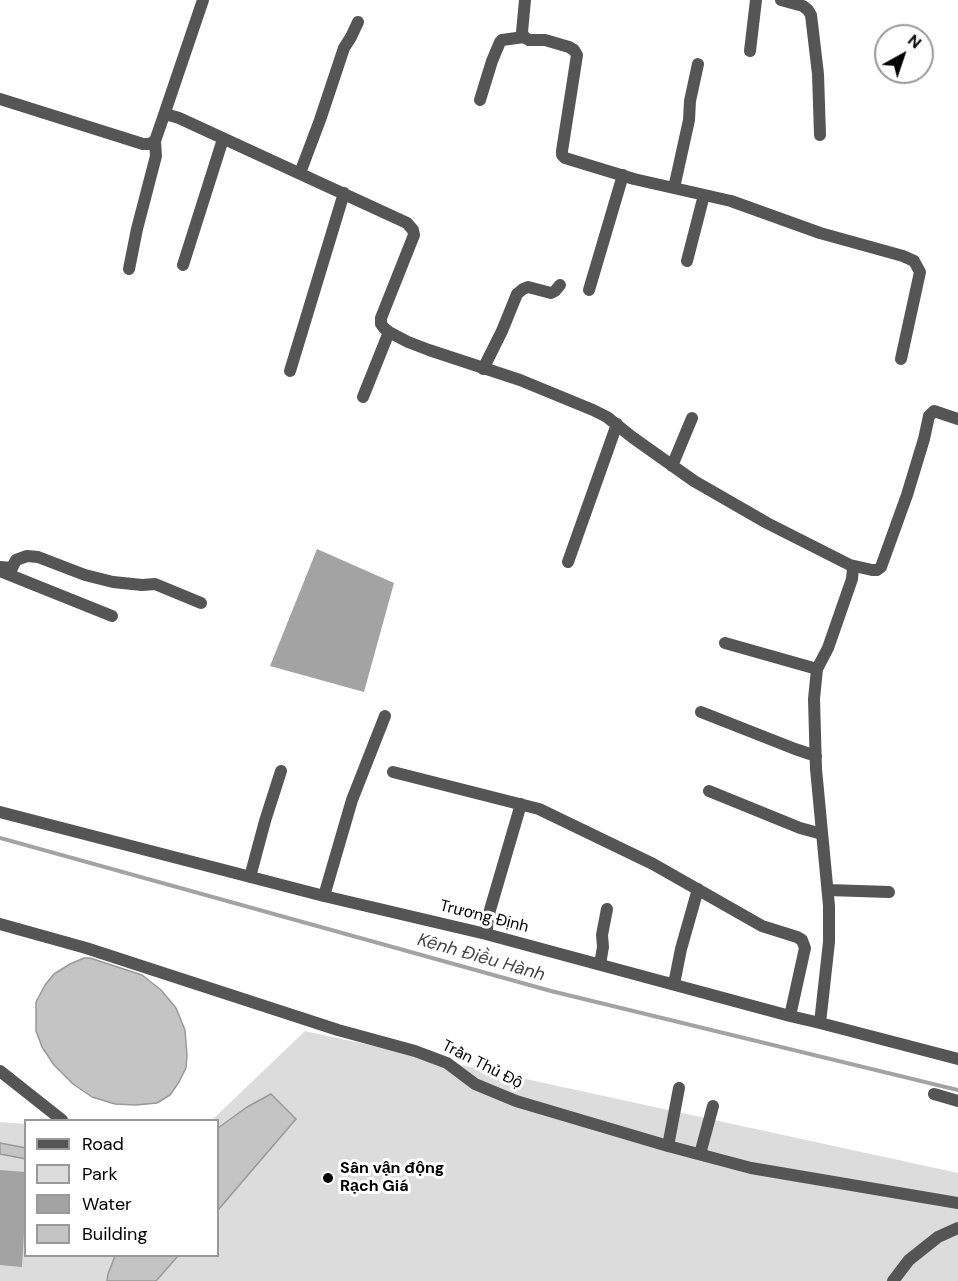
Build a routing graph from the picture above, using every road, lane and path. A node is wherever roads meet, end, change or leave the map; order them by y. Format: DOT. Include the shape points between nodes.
graph roads {
  1 [pos="203,0"];
  2 [pos="525,0"];
  3 [pos="756,0"];
  4 [pos="781,0"];
  5 [pos="803,3"];
  6 [pos="358,22"];
  7 [pos="524,37"];
  8 [pos="750,51"];
  9 [pos="698,64"];
  10 [pos="0,99"];
  11 [pos="480,99"];
  12 [pos="164,115"];
  13 [pos="820,135"];
  14 [pos="223,139"];
  15 [pos="154,141"];
  16 [pos="300,173"];
  17 [pos="623,175"];
  18 [pos="674,188"];
  19 [pos="344,193"];
  20 [pos="704,195"];
  21 [pos="687,261"];
  22 [pos="183,265"];
  23 [pos="129,269"];
  24 [pos="560,285"];
  25 [pos="589,290"];
  26 [pos="389,332"];
  27 [pos="901,360"];
  28 [pos="483,369"];
  29 [pos="290,370"];
  30 [pos="363,398"];
  31 [pos="692,418"];
  32 [pos="958,420"];
  33 [pos="617,424"];
  34 [pos="672,466"];
  35 [pos="568,562"];
  36 [pos="850,565"];
  37 [pos="0,569"];
  38 [pos="201,603"];
  39 [pos="112,616"];
  40 [pos="724,643"];
  41 [pos="817,669"];
  42 [pos="701,712"];
  43 [pos="385,716"];
  44 [pos="816,756"];
  45 [pos="281,771"];
  46 [pos="393,772"];
  47 [pos="709,791"];
  48 [pos="521,804"];
  49 [pos="0,812"];
  50 [pos="822,834"];
  51 [pos="250,877"];
  52 [pos="698,890"];
  53 [pos="828,890"];
  54 [pos="889,892"];
  55 [pos="324,896"];
  56 [pos="607,909"];
  57 [pos="0,924"];
  58 [pos="486,934"];
  59 [pos="600,964"];
  60 [pos="674,984"];
  61 [pos="790,1016"];
  62 [pos="820,1023"];
  63 [pos="958,1059"];
  64 [pos="0,1071"];
  65 [pos="679,1088"];
  66 [pos="934,1094"];
  67 [pos="958,1101"];
  68 [pos="713,1106"];
  69 [pos="61,1119"];
  70 [pos="668,1146"];
  71 [pos="700,1154"];
  72 [pos="958,1203"];
  73 [pos="958,1228"];
  74 [pos="893,1281"];
  1 -- 12 [label="street"];
  2 -- 7 [label="street"];
  3 -- 8 [label="street"];
  4 -- 5 [label="street"];
  5 -- 13 [label="street" via="813,24"];
  6 -- 16 [label="street" via="344,48"];
  7 -- 11 [label="street" via="500,42"];
  7 -- 17 [label="street" via="569,46 577,55 562,155"];
  9 -- 18 [label="street"];
  10 -- 15 [label="street" via="143,144"];
  12 -- 14 [label="street"];
  12 -- 15 [label="street"];
  14 -- 16 [label="street"];
  14 -- 22 [label="street"];
  15 -- 23 [label="street" via="156,156"];
  16 -- 19 [label="street"];
  17 -- 18 [label="street"];
  17 -- 25 [label="street"];
  18 -- 20 [label="street"];
  19 -- 26 [label="street" via="407,223 413,230 381,318"];
  19 -- 29 [label="street"];
  20 -- 21 [label="street"];
  20 -- 27 [label="street" via="915,261 920,272"];
  24 -- 28 [label="street" via="550,293 528,287 517,294"];
  26 -- 28 [label="street"];
  26 -- 30 [label="street"];
  28 -- 33 [label="street" via="520,380"];
  31 -- 34 [label="street"];
  32 -- 36 [label="street" via="934,411 928,416 924,439 880,567 872,570"];
  33 -- 34 [label="street"];
  33 -- 35 [label="street"];
  34 -- 36 [label="street" via="723,499"];
  36 -- 41 [label="street" via="852,579"];
  37 -- 38 [label="street" via="12,568 16,560 27,556 113,582 155,584"];
  37 -- 39 [label="street"];
  40 -- 41 [label="street"];
  41 -- 44 [label="street"];
  42 -- 44 [label="street"];
  43 -- 55 [label="street" via="352,800"];
  44 -- 50 [label="street"];
  45 -- 51 [label="street"];
  46 -- 48 [label="street"];
  47 -- 50 [label="street"];
  48 -- 52 [label="street" via="653,864"];
  48 -- 58 [label="street"];
  49 -- 51 [label="street, Trương Định"];
  50 -- 53 [label="street"];
  51 -- 55 [label="street, Trương Định"];
  52 -- 60 [label="street"];
  52 -- 61 [label="street" via="762,926 802,940 805,948"];
  53 -- 54 [label="street"];
  53 -- 62 [label="street" via="829,942"];
  55 -- 58 [label="street, Trương Định"];
  56 -- 59 [label="street"];
  57 -- 70 [label="street, Trần Thủ Độ" via="415,1051 447,1063 475,1084 516,1101"];
  58 -- 59 [label="street, Trương Định"];
  59 -- 60 [label="street, Trương Định"];
  60 -- 61 [label="street, Trương Định"];
  61 -- 62 [label="street, Trương Định"];
  62 -- 63 [label="street, Trương Định"];
  64 -- 69 [label="street"];
  65 -- 70 [label="street"];
  66 -- 67 [label="street"];
  68 -- 71 [label="street"];
  70 -- 71 [label="street, Trần Thủ Độ"];
  71 -- 72 [label="street, Trần Thủ Độ" via="751,1168"];
  73 -- 74 [label="street" via="930,1242"];
}
